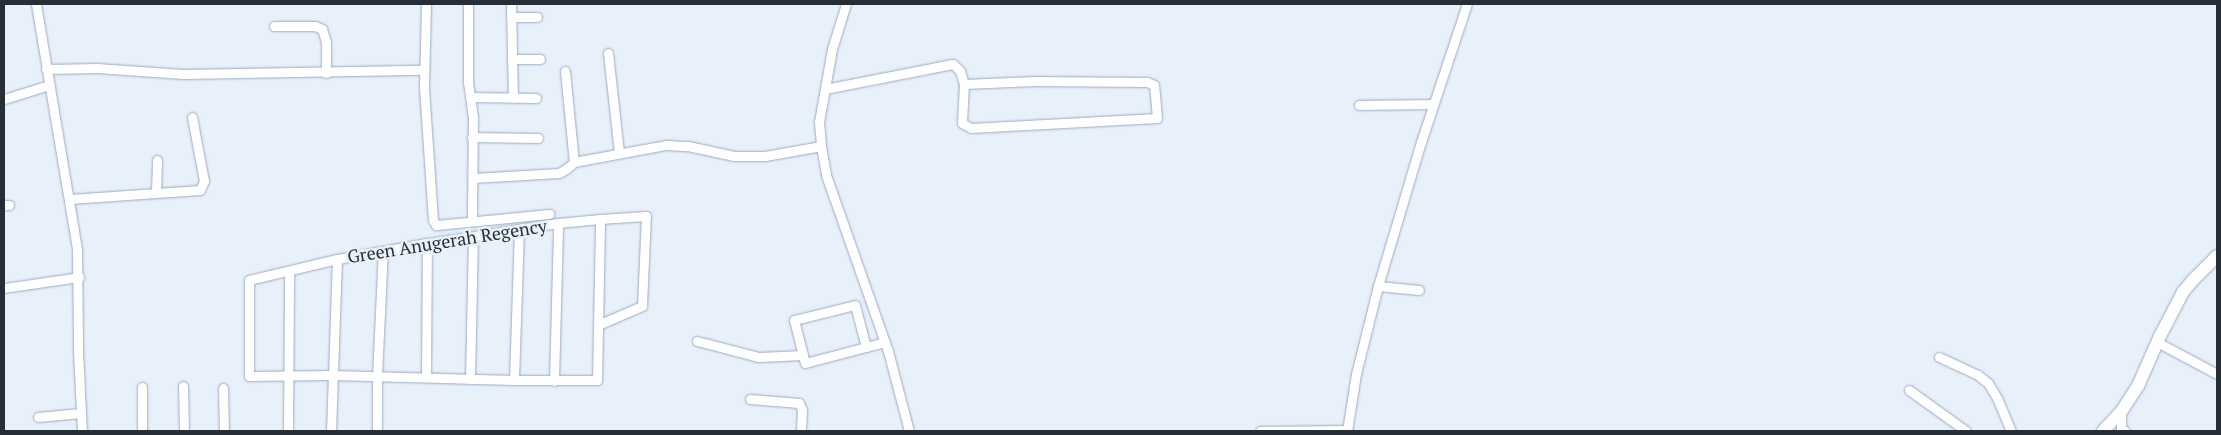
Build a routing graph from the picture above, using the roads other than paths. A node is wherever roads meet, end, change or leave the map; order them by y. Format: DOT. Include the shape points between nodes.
graph roads {
  1 [pos="36,4"];
  2 [pos="426,4"];
  3 [pos="468,4"];
  4 [pos="512,4"];
  5 [pos="846,4"];
  6 [pos="1467,4"];
  7 [pos="511,17"];
  8 [pos="537,17"];
  9 [pos="274,26"];
  10 [pos="608,53"];
  11 [pos="512,59"];
  12 [pos="540,60"];
  13 [pos="46,69"];
  14 [pos="424,70"];
  15 [pos="565,71"];
  16 [pos="326,73"];
  17 [pos="964,84"];
  18 [pos="49,85"];
  19 [pos="825,89"];
  20 [pos="471,97"];
  21 [pos="512,98"];
  22 [pos="536,98"];
  23 [pos="4,99"];
  24 [pos="1433,104"];
  25 [pos="1359,106"];
  26 [pos="192,117"];
  27 [pos="472,137"];
  28 [pos="538,138"];
  29 [pos="821,146"];
  30 [pos="619,153"];
  31 [pos="157,160"];
  32 [pos="574,162"];
  33 [pos="473,178"];
  34 [pos="156,192"];
  35 [pos="70,199"];
  36 [pos="549,214"];
  37 [pos="472,220"];
  38 [pos="600,220"];
  39 [pos="558,224"];
  40 [pos="519,230"];
  41 [pos="473,236"];
  42 [pos="427,243"];
  43 [pos="383,251"];
  44 [pos="2217,256"];
  45 [pos="337,259"];
  46 [pos="289,271"];
  47 [pos="79,277"];
  48 [pos="1378,286"];
  49 [pos="4,288"];
  50 [pos="1419,290"];
  51 [pos="600,324"];
  52 [pos="697,341"];
  53 [pos="885,342"];
  54 [pos="2157,342"];
  55 [pos="866,347"];
  56 [pos="803,355"];
  57 [pos="1939,357"];
  58 [pos="2217,374"];
  59 [pos="332,375"];
  60 [pos="288,376"];
  61 [pos="377,376"];
  62 [pos="426,377"];
  63 [pos="470,379"];
  64 [pos="514,380"];
  65 [pos="554,381"];
  66 [pos="183,386"];
  67 [pos="142,388"];
  68 [pos="223,388"];
  69 [pos="1909,390"];
  70 [pos="750,399"];
  71 [pos="2121,412"];
  72 [pos="81,413"];
  73 [pos="38,417"];
  74 [pos="1347,430"];
  75 [pos="82,431"];
  76 [pos="142,431"];
  77 [pos="184,431"];
  78 [pos="224,431"];
  79 [pos="288,431"];
  80 [pos="331,431"];
  81 [pos="377,431"];
  82 [pos="801,431"];
  83 [pos="909,431"];
  84 [pos="1260,431"];
  85 [pos="1966,431"];
  86 [pos="2011,431"];
  87 [pos="2103,431"];
  88 [pos="2125,431"];
  1 -- 13 [label="street"];
  2 -- 14 [label="street"];
  3 -- 20 [label="street" via="468,82"];
  4 -- 7 [label="street"];
  5 -- 19 [label="street" via="832,50"];
  6 -- 24 [label="street"];
  7 -- 8 [label="street"];
  7 -- 11 [label="street"];
  9 -- 16 [label="street" via="315,26 322,29 326,42"];
  10 -- 30 [label="street"];
  11 -- 12 [label="street"];
  11 -- 21 [label="street"];
  13 -- 16 [label="street" via="97,68 183,74"];
  13 -- 18 [label="street"];
  14 -- 16 [label="street"];
  14 -- 37 [label="street" via="432,220 436,225"];
  15 -- 32 [label="street"];
  17 -- 17 [label="street" via="962,123 971,128 1157,118 1154,85 1147,82"];
  17 -- 19 [label="street" via="960,71 952,64"];
  18 -- 23 [label="street"];
  18 -- 35 [label="street"];
  19 -- 29 [label="street" via="819,122"];
  20 -- 21 [label="street"];
  20 -- 27 [label="street"];
  21 -- 22 [label="street"];
  24 -- 25 [label="street"];
  24 -- 48 [label="street"];
  26 -- 34 [label="street" via="204,181 202,188 197,192"];
  27 -- 28 [label="street"];
  27 -- 33 [label="street"];
  29 -- 30 [label="street" via="764,156 734,156 673,145"];
  29 -- 53 [label="street" via="829,184"];
  30 -- 32 [label="street"];
  31 -- 34 [label="street"];
  32 -- 33 [label="street" via="559,173"];
  33 -- 37 [label="street"];
  34 -- 35 [label="street"];
  35 -- 47 [label="street"];
  36 -- 37 [label="street"];
  38 -- 39 [label="street, Green Anugerah Regency"];
  38 -- 51 [label="street"];
  38 -- 51 [label="street, Green Anugerah Regency" via="646,216 642,306"];
  39 -- 40 [label="street, Green Anugerah Regency"];
  39 -- 65 [label="street"];
  40 -- 41 [label="street, Green Anugerah Regency"];
  40 -- 64 [label="street"];
  41 -- 42 [label="street, Green Anugerah Regency"];
  41 -- 63 [label="street"];
  42 -- 43 [label="street, Green Anugerah Regency"];
  42 -- 62 [label="street"];
  43 -- 45 [label="street, Green Anugerah Regency"];
  43 -- 61 [label="street"];
  44 -- 54 [label="street" via="2183,292"];
  45 -- 46 [label="street, Green Anugerah Regency"];
  45 -- 59 [label="street"];
  46 -- 60 [label="street"];
  46 -- 60 [label="street, Green Anugerah Regency" via="249,280 249,376"];
  47 -- 49 [label="street"];
  47 -- 72 [label="street"];
  48 -- 50 [label="street"];
  48 -- 74 [label="street" via="1356,374"];
  51 -- 65 [label="street" via="597,380"];
  52 -- 56 [label="street" via="759,357"];
  53 -- 55 [label="street"];
  53 -- 83 [label="street"];
  54 -- 58 [label="street"];
  54 -- 71 [label="street" via="2138,386"];
  55 -- 56 [label="street" via="805,363"];
  55 -- 56 [label="street" via="855,305 794,320"];
  57 -- 86 [label="street" via="1988,383"];
  59 -- 60 [label="street"];
  59 -- 61 [label="street"];
  59 -- 80 [label="street"];
  60 -- 79 [label="street"];
  61 -- 62 [label="street"];
  61 -- 81 [label="street"];
  62 -- 63 [label="street"];
  63 -- 64 [label="street"];
  64 -- 65 [label="street"];
  66 -- 77 [label="street"];
  67 -- 76 [label="street"];
  68 -- 78 [label="street"];
  69 -- 85 [label="street"];
  70 -- 82 [label="street" via="799,403"];
  71 -- 87 [label="street"];
  71 -- 88 [label="street" via="2121,428"];
  72 -- 73 [label="street"];
  72 -- 75 [label="street"];
  74 -- 84 [label="street"];
}
